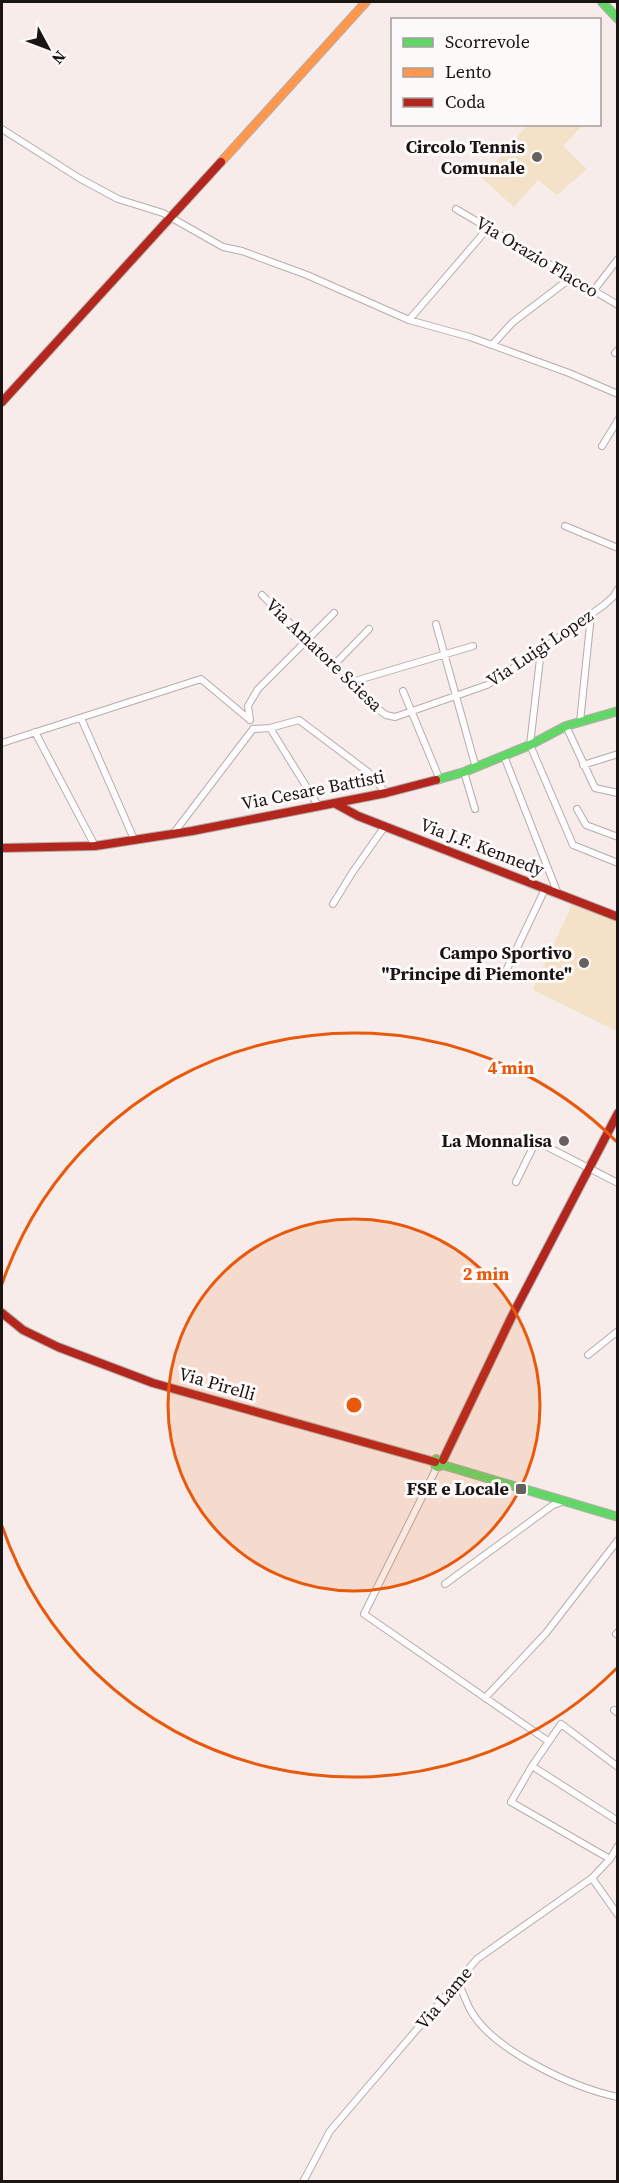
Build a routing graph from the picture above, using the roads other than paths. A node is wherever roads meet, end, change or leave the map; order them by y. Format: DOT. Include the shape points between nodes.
graph roads {
  1 [pos="366,2"];
  2 [pos="602,2"];
  3 [pos="618,19"];
  4 [pos="2,129"];
  5 [pos="456,209"];
  6 [pos="170,217"];
  7 [pos="488,228"];
  8 [pos="618,259"];
  9 [pos="572,277"];
  10 [pos="594,290"];
  11 [pos="618,305"];
  12 [pos="409,320"];
  13 [pos="492,345"];
  14 [pos="618,394"];
  15 [pos="2,402"];
  16 [pos="618,420"];
  17 [pos="602,446"];
  18 [pos="565,526"];
  19 [pos="618,548"];
  20 [pos="618,589"];
  21 [pos="262,595"];
  22 [pos="334,614"];
  23 [pos="591,615"];
  24 [pos="436,624"];
  25 [pos="369,629"];
  26 [pos="307,641"];
  27 [pos="473,646"];
  28 [pos="541,650"];
  29 [pos="444,654"];
  30 [pos="332,667"];
  31 [pos="348,682"];
  32 [pos="403,691"];
  33 [pos="457,697"];
  34 [pos="618,711"];
  35 [pos="411,713"];
  36 [pos="386,715"];
  37 [pos="81,718"];
  38 [pos="250,720"];
  39 [pos="580,722"];
  40 [pos="566,726"];
  41 [pos="270,728"];
  42 [pos="253,729"];
  43 [pos="35,732"];
  44 [pos="2,743"];
  45 [pos="530,745"];
  46 [pos="618,754"];
  47 [pos="504,756"];
  48 [pos="583,765"];
  49 [pos="476,768"];
  50 [pos="464,772"];
  51 [pos="440,780"];
  52 [pos="386,793"];
  53 [pos="618,793"];
  54 [pos="336,804"];
  55 [pos="319,807"];
  56 [pos="475,809"];
  57 [pos="577,809"];
  58 [pos="385,826"];
  59 [pos="173,834"];
  60 [pos="618,837"];
  61 [pos="134,839"];
  62 [pos="95,846"];
  63 [pos="2,848"];
  64 [pos="618,863"];
  65 [pos="545,889"];
  66 [pos="559,895"];
  67 [pos="333,904"];
  68 [pos="618,917"];
  69 [pos="505,973"];
  70 [pos="616,1119"];
  71 [pos="590,1169"];
  72 [pos="516,1182"];
  73 [pos="618,1183"];
  74 [pos="2,1313"];
  75 [pos="618,1331"];
  76 [pos="588,1355"];
  77 [pos="439,1463"];
  78 [pos="565,1501"];
  79 [pos="618,1517"];
  80 [pos="618,1540"];
  81 [pos="445,1584"];
  82 [pos="485,1698"];
  83 [pos="548,1741"];
  84 [pos="532,1766"];
  85 [pos="618,1767"];
  86 [pos="618,1821"];
  87 [pos="618,1846"];
  88 [pos="610,1859"];
  89 [pos="592,1878"];
  90 [pos="618,1915"];
  91 [pos="458,1981"];
  92 [pos="618,2097"];
  93 [pos="303,2181"];
  1 -- 6 [label="street"];
  2 -- 3 [label="street"];
  4 -- 6 [label="street" via="118,199"];
  5 -- 7 [label="street, Via Orazio Flacco"];
  6 -- 12 [label="street" via="223,247 307,275"];
  6 -- 15 [label="street"];
  7 -- 9 [label="street, Via Orazio Flacco"];
  7 -- 12 [label="street"];
  8 -- 10 [label="street"];
  9 -- 10 [label="street, Via Orazio Flacco"];
  9 -- 13 [label="street" via="513,322"];
  10 -- 11 [label="street, Via Orazio Flacco"];
  12 -- 13 [label="street"];
  13 -- 14 [label="street"];
  16 -- 17 [label="street"];
  18 -- 19 [label="street"];
  20 -- 23 [label="street, Via Luigi Lopez" via="610,601"];
  21 -- 26 [label="street, Via Amatore Sciesa"];
  22 -- 26 [label="street"];
  23 -- 28 [label="street, Via Luigi Lopez"];
  23 -- 39 [label="street"];
  24 -- 29 [label="street"];
  25 -- 30 [label="street"];
  26 -- 30 [label="street, Via Amatore Sciesa"];
  26 -- 38 [label="street" via="258,689 248,706"];
  27 -- 29 [label="street"];
  28 -- 33 [label="street, Via Luigi Lopez" via="487,685"];
  28 -- 45 [label="street"];
  29 -- 31 [label="street"];
  29 -- 33 [label="street"];
  30 -- 31 [label="street, Via Amatore Sciesa"];
  31 -- 36 [label="street, Via Amatore Sciesa"];
  32 -- 35 [label="street"];
  33 -- 35 [label="street, Via Luigi Lopez"];
  33 -- 49 [label="street"];
  34 -- 39 [label="street, Via Cesare Battisti"];
  35 -- 36 [label="street, Via Luigi Lopez"];
  35 -- 51 [label="street"];
  37 -- 38 [label="street" via="201,679"];
  37 -- 43 [label="street"];
  37 -- 61 [label="street"];
  38 -- 42 [label="street"];
  39 -- 40 [label="street, Via Cesare Battisti"];
  40 -- 45 [label="street, Via Cesare Battisti"];
  40 -- 48 [label="street"];
  41 -- 42 [label="street"];
  41 -- 52 [label="street" via="299,720 368,772"];
  41 -- 55 [label="street"];
  42 -- 59 [label="street"];
  43 -- 44 [label="street"];
  43 -- 62 [label="street"];
  45 -- 47 [label="street, Via Cesare Battisti"];
  45 -- 64 [label="street" via="573,845"];
  46 -- 48 [label="street"];
  47 -- 49 [label="street, Via Cesare Battisti"];
  47 -- 66 [label="street"];
  48 -- 53 [label="street" via="595,788"];
  49 -- 50 [label="street, Via Cesare Battisti"];
  50 -- 51 [label="street, Via Cesare Battisti"];
  50 -- 56 [label="street"];
  51 -- 52 [label="street, Via Cesare Battisti"];
  52 -- 54 [label="street, Via Cesare Battisti"];
  54 -- 55 [label="street, Via Cesare Battisti"];
  54 -- 58 [label="street, Via J.F. Kennedy"];
  55 -- 59 [label="street, Via Cesare Battisti"];
  57 -- 60 [label="street" via="586,825"];
  58 -- 65 [label="street, Via J.F. Kennedy"];
  58 -- 67 [label="street"];
  59 -- 61 [label="street, Via Cesare Battisti"];
  61 -- 62 [label="street, Via Cesare Battisti"];
  62 -- 63 [label="street, Via Cesare Battisti"];
  65 -- 66 [label="street, Via J.F. Kennedy"];
  65 -- 69 [label="street"];
  66 -- 68 [label="street, Via J.F. Kennedy"];
  70 -- 71 [label="street"];
  71 -- 72 [label="street" via="537,1141"];
  71 -- 73 [label="street"];
  71 -- 77 [label="street"];
  74 -- 77 [label="street, Via Pirelli" via="23,1330 58,1347 153,1383"];
  75 -- 76 [label="street"];
  77 -- 78 [label="street, Via Pirelli"];
  77 -- 82 [label="street" via="364,1614"];
  78 -- 79 [label="street, Via Pirelli"];
  78 -- 81 [label="street" via="553,1505"];
  80 -- 82 [label="street" via="546,1633"];
  82 -- 83 [label="street"];
  83 -- 84 [label="street"];
  83 -- 85 [label="street" via="561,1724"];
  84 -- 86 [label="street"];
  84 -- 88 [label="street" via="511,1802"];
  87 -- 88 [label="street, Via Lame"];
  88 -- 89 [label="street, Via Lame"];
  89 -- 90 [label="street"];
  89 -- 91 [label="street, Via Lame" via="477,1959"];
  91 -- 92 [label="street" via="472,2013 495,2038 561,2079"];
  91 -- 93 [label="street, Via Lame" via="330,2132"];
}
